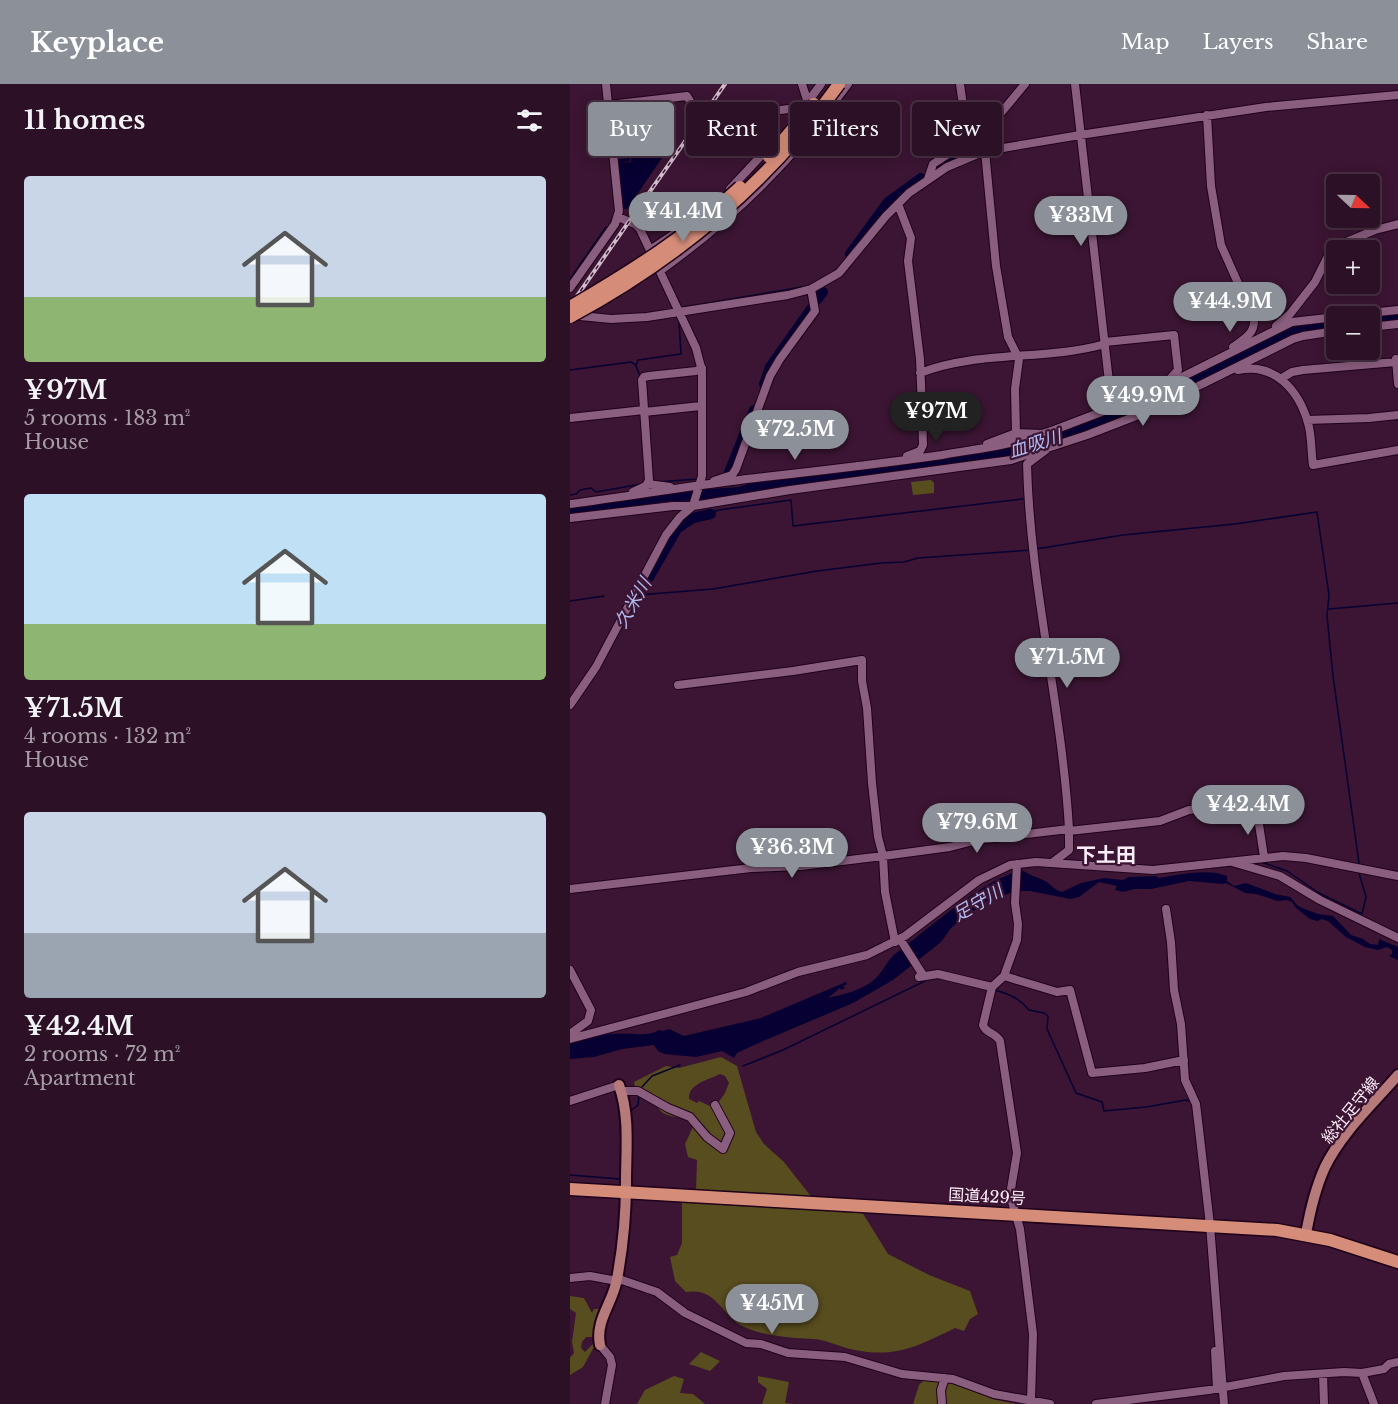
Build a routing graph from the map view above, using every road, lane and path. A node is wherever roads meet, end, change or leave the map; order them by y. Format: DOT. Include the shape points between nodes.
graph roads {
  1 [pos="606,84"];
  2 [pos="802,84"];
  3 [pos="821,84"];
  4 [pos="829,84"];
  5 [pos="839,84"];
  6 [pos="848,84"];
  7 [pos="960,84"];
  8 [pos="1025,84"];
  9 [pos="1075,84"];
  10 [pos="1398,95"];
  11 [pos="609,102"];
  12 [pos="635,102"];
  13 [pos="805,102"];
  14 [pos="808,102"];
  15 [pos="963,102"];
  16 [pos="790,108"];
  17 [pos="1002,112"];
  18 [pos="1207,116"];
  19 [pos="790,125"];
  20 [pos="1080,135"];
  21 [pos="1002,148"];
  22 [pos="614,156"];
  23 [pos="945,156"];
  24 [pos="973,156"];
  25 [pos="986,156"];
  26 [pos="928,179"];
  27 [pos="898,204"];
  28 [pos="618,217"];
  29 [pos="1398,225"];
  30 [pos="650,250"];
  31 [pos="660,270"];
  32 [pos="570,288"];
  33 [pos="811,289"];
  34 [pos="570,307"];
  35 [pos="1398,310"];
  36 [pos="679,312"];
  37 [pos="1380,312"];
  38 [pos="575,317"];
  39 [pos="1326,318"];
  40 [pos="1398,324"];
  41 [pos="1380,326"];
  42 [pos="1326,333"];
  43 [pos="1263,336"];
  44 [pos="1105,343"];
  45 [pos="1226,354"];
  46 [pos="1019,356"];
  47 [pos="1397,360"];
  48 [pos="1214,362"];
  49 [pos="702,368"];
  50 [pos="920,373"];
  51 [pos="1224,373"];
  52 [pos="1282,378"];
  53 [pos="1398,384"];
  54 [pos="1164,386"];
  55 [pos="701,405"];
  56 [pos="1112,408"];
  57 [pos="644,411"];
  58 [pos="1398,415"];
  59 [pos="570,418"];
  60 [pos="1307,420"];
  61 [pos="1016,433"];
  62 [pos="1042,434"];
  63 [pos="1047,447"];
  64 [pos="980,449"];
  65 [pos="1398,450"];
  66 [pos="895,462"];
  67 [pos="648,484"];
  68 [pos="698,488"];
  69 [pos="680,489"];
  70 [pos="627,496"];
  71 [pos="570,504"];
  72 [pos="693,504"];
  73 [pos="570,518"];
  74 [pos="678,685"];
  75 [pos="570,705"];
  76 [pos="1069,832"];
  77 [pos="1264,857"];
  78 [pos="883,858"];
  79 [pos="1231,861"];
  80 [pos="1052,863"];
  81 [pos="1017,865"];
  82 [pos="1398,876"];
  83 [pos="570,889"];
  84 [pos="1166,909"];
  85 [pos="1398,938"];
  86 [pos="899,941"];
  87 [pos="570,970"];
  88 [pos="1004,976"];
  89 [pos="992,988"];
  90 [pos="570,1034"];
  91 [pos="570,1039"];
  92 [pos="1184,1060"];
  93 [pos="1398,1075"];
  94 [pos="620,1088"];
  95 [pos="570,1101"];
  96 [pos="715,1105"];
  97 [pos="570,1190"];
  98 [pos="627,1193"];
  99 [pos="1016,1214"];
  100 [pos="1208,1225"];
  101 [pos="1306,1234"];
  102 [pos="1398,1262"];
  103 [pos="570,1278"];
  104 [pos="617,1281"];
  105 [pos="600,1345"];
  106 [pos="1398,1362"];
  107 [pos="1362,1373"];
  108 [pos="1323,1374"];
  109 [pos="945,1378"];
  110 [pos="1220,1388"];
  111 [pos="1031,1400"];
  112 [pos="1129,1402"];
  113 [pos="605,1404"];
  114 [pos="942,1404"];
  115 [pos="1050,1404"];
  116 [pos="1096,1404"];
  117 [pos="1224,1404"];
  118 [pos="1324,1404"];
  119 [pos="1374,1404"];
  1 -- 11 [label="street"];
  2 -- 13 [label="street"];
  3 -- 14 [label="street"];
  4 -- 34 [label="highway, bridge" via="793,131 730,196 666,248"];
  5 -- 38 [label="highway, bridge" via="799,137 727,209 671,254"];
  6 -- 31 [label="street" via="819,124 756,193"];
  7 -- 15 [label="street"];
  8 -- 17 [label="street"];
  9 -- 20 [label="street"];
  10 -- 18 [label="street"];
  12 -- 16 [label="street" via="687,96 696,111 708,117 739,108 766,112"];
  18 -- 20 [label="street"];
  18 -- 45 [label="street" via="1211,186 1221,245 1255,328"];
  19 -- 30 [label="street" via="731,188"];
  20 -- 21 [label="street"];
  20 -- 44 [label="street"];
  22 -- 28 [label="street"];
  23 -- 26 [label="street" via="933,164"];
  24 -- 26 [label="street"];
  25 -- 46 [label="street" via="998,278 1008,337"];
  26 -- 27 [label="street"];
  27 -- 33 [label="street" via="839,273"];
  27 -- 50 [label="street" via="911,238 908,261"];
  28 -- 30 [label="street" via="638,226"];
  28 -- 32 [label="street"];
  29 -- 43 [label="street" via="1332,248 1315,282 1282,321"];
  30 -- 31 [label="street"];
  31 -- 36 [label="street"];
  33 -- 36 [label="street"];
  33 -- 68 [label="street" via="815,311 771,376 736,469 732,475"];
  35 -- 37 [label="street"];
  36 -- 38 [label="street" via="630,319"];
  36 -- 49 [label="street"];
  39 -- 43 [label="street" via="1292,322"];
  40 -- 41 [label="street"];
  42 -- 51 [label="street" via="1303,336"];
  43 -- 45 [label="street"];
  44 -- 46 [label="street"];
  44 -- 54 [label="street" via="1174,335 1178,370"];
  44 -- 56 [label="street"];
  45 -- 48 [label="street"];
  46 -- 50 [label="street" via="962,361"];
  46 -- 61 [label="street"];
  47 -- 52 [label="street" via="1303,370"];
  47 -- 53 [label="street"];
  48 -- 51 [label="street"];
  48 -- 54 [label="street"];
  49 -- 55 [label="street"];
  49 -- 57 [label="street" via="644,377"];
  50 -- 66 [label="street" via="923,445 920,451"];
  51 -- 52 [label="street" via="1257,368"];
  51 -- 63 [label="street" via="1144,413"];
  52 -- 60 [label="street" via="1298,399"];
  54 -- 56 [label="street"];
  55 -- 57 [label="street"];
  55 -- 68 [label="street" via="702,468"];
  56 -- 62 [label="street"];
  57 -- 59 [label="street"];
  57 -- 67 [label="street"];
  58 -- 60 [label="street"];
  60 -- 65 [label="street" via="1313,465"];
  61 -- 62 [label="street"];
  61 -- 64 [label="street"];
  62 -- 63 [label="street"];
  62 -- 64 [label="street"];
  63 -- 72 [label="street" via="1000,462"];
  63 -- 76 [label="street" via="1027,464 1028,500 1055,693"];
  64 -- 66 [label="street"];
  66 -- 68 [label="street"];
  67 -- 69 [label="street"];
  67 -- 70 [label="street"];
  68 -- 69 [label="street"];
  68 -- 72 [label="street"];
  69 -- 70 [label="street"];
  70 -- 71 [label="street"];
  72 -- 73 [label="street"];
  72 -- 75 [label="street" via="666,535 596,667"];
  74 -- 78 [label="street" via="862,660 872,783"];
  76 -- 77 [label="street" via="1160,821 1189,810 1251,805 1257,811"];
  76 -- 78 [label="street" via="977,840"];
  76 -- 80 [label="street" via="1069,850"];
  77 -- 79 [label="street"];
  77 -- 82 [label="street" via="1306,858"];
  78 -- 83 [label="street" via="751,868"];
  78 -- 86 [label="street" via="885,892"];
  79 -- 80 [label="street" via="1153,870"];
  79 -- 85 [label="street" via="1281,876"];
  80 -- 81 [label="street"];
  81 -- 86 [label="street" via="1001,868 979,880"];
  81 -- 88 [label="street" via="1017,940"];
  84 -- 92 [label="street"];
  86 -- 89 [label="street" via="922,975 938,974"];
  86 -- 91 [label="street" via="867,955 798,972 746,992"];
  87 -- 90 [label="street" via="591,1010 588,1021"];
  88 -- 89 [label="street"];
  88 -- 92 [label="street" via="1057,992 1070,990 1092,1072"];
  89 -- 99 [label="street" via="983,1025 1000,1041 1017,1153 1010,1188"];
  92 -- 100 [label="street" via="1186,1085 1196,1104"];
  93 -- 101 [label="main road, 総社足守線" via="1332,1155 1317,1188"];
  94 -- 95 [label="street"];
  94 -- 96 [label="street" via="638,1091 690,1117 723,1149 730,1133"];
  94 -- 98 [label="main road" via="628,1143"];
  97 -- 98 [label="highway, 国道429号"];
  98 -- 99 [label="highway, 国道429号"];
  98 -- 104 [label="main road"];
  99 -- 100 [label="highway, 国道429号"];
  99 -- 111 [label="street" via="1033,1334"];
  100 -- 101 [label="highway, 国道429号"];
  100 -- 110 [label="street"];
  101 -- 102 [label="highway, 国道429号"];
  103 -- 104 [label="street" via="590,1276"];
  104 -- 105 [label="main road" via="599,1324"];
  104 -- 109 [label="street" via="657,1292 685,1313 746,1343 788,1353 845,1357 902,1374"];
  105 -- 113 [label="street" via="612,1365"];
  106 -- 107 [label="street"];
  107 -- 108 [label="street"];
  107 -- 119 [label="street"];
  108 -- 110 [label="street" via="1284,1376"];
  108 -- 118 [label="street"];
  109 -- 111 [label="street" via="964,1381 994,1394"];
  109 -- 114 [label="street"];
  110 -- 112 [label="street"];
  110 -- 117 [label="street"];
  111 -- 115 [label="street"];
  112 -- 116 [label="street"];
}
